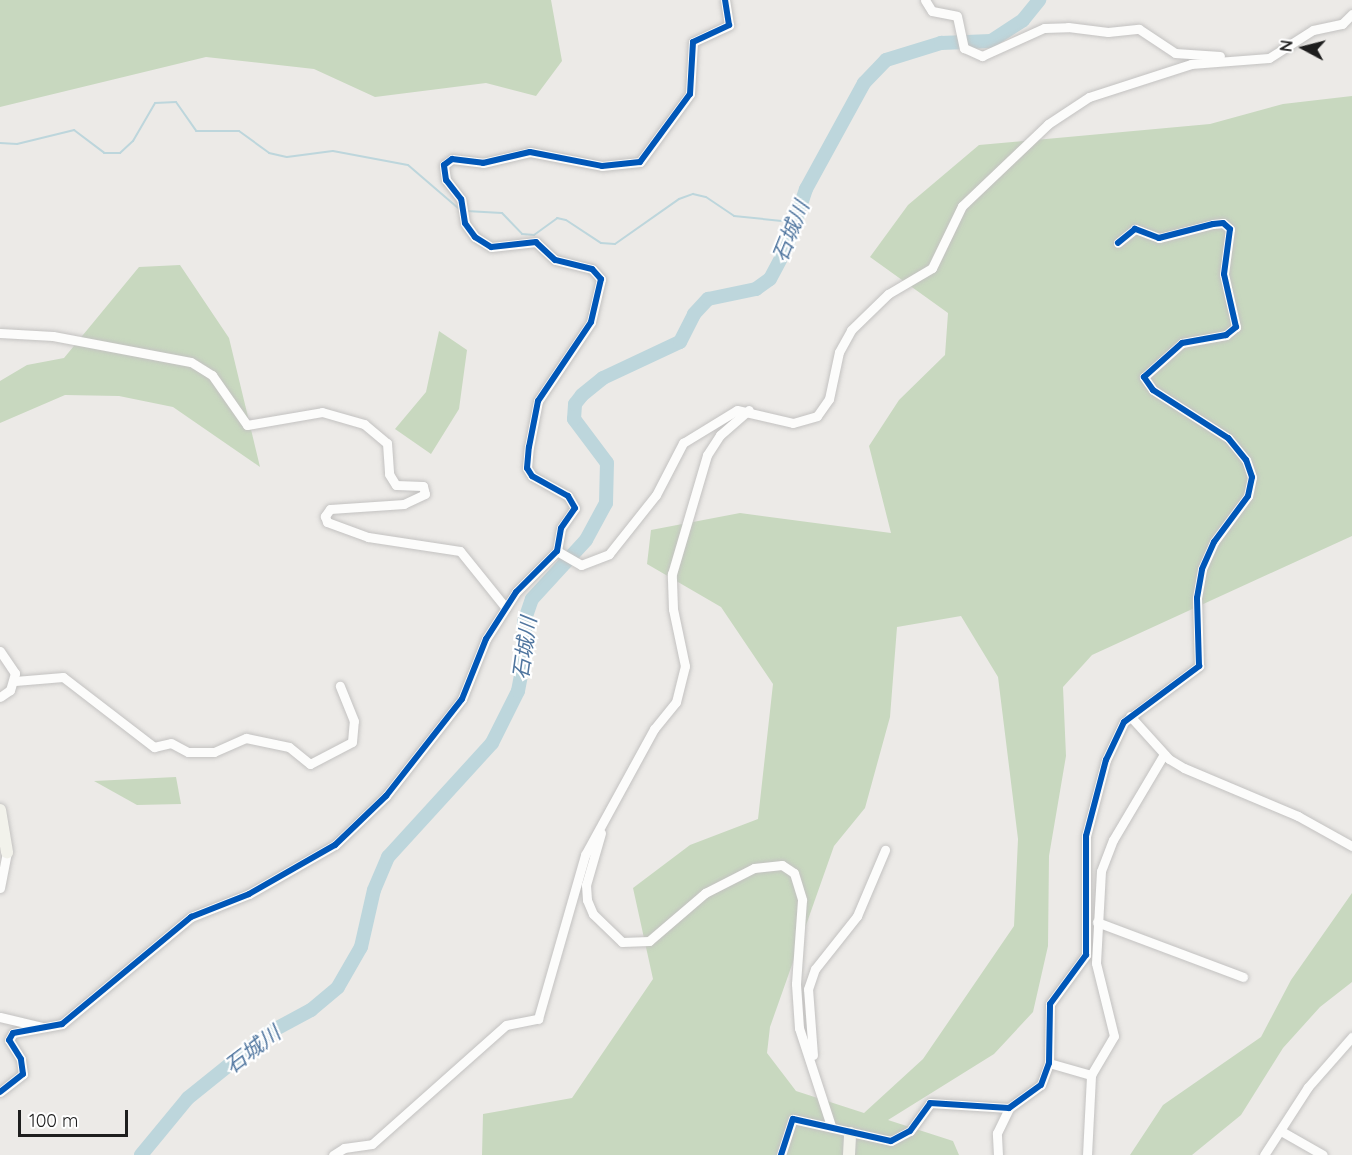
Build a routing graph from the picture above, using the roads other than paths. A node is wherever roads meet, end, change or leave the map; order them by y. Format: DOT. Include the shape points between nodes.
graph roads {
  1 [pos="725,0"];
  2 [pos="925,0"];
  3 [pos="1352,14"];
  4 [pos="1225,58"];
  5 [pos="1118,243"];
  6 [pos="0,333"];
  7 [pos="749,410"];
  8 [pos="558,552"];
  9 [pos="506,608"];
  10 [pos="0,651"];
  11 [pos="15,681"];
  12 [pos="340,686"];
  13 [pos="0,697"];
  14 [pos="1130,716"];
  15 [pos="1164,754"];
  16 [pos="0,810"];
  17 [pos="605,818"];
  18 [pos="1352,846"];
  19 [pos="885,850"];
  20 [pos="7,852"];
  21 [pos="0,888"];
  22 [pos="1097,922"];
  23 [pos="1243,977"];
  24 [pos="0,1017"];
  25 [pos="47,1028"];
  26 [pos="1352,1037"];
  27 [pos="1049,1064"];
  28 [pos="814,1070"];
  29 [pos="1091,1075"];
  30 [pos="0,1092"];
  31 [pos="1009,1108"];
  32 [pos="831,1126"];
  33 [pos="1281,1131"];
  34 [pos="850,1133"];
  35 [pos="333,1155"];
  36 [pos="781,1155"];
  37 [pos="849,1155"];
  38 [pos="998,1155"];
  39 [pos="1087,1155"];
  40 [pos="1264,1155"];
  41 [pos="1323,1155"];
  1 -- 8 [label="street" via="729,25 693,42 690,94 640,162 602,166 530,152 483,163 452,159 444,165 446,180 461,199 465,223 475,237 491,247 536,242 555,260 592,269 602,279 591,322 538,401 532,422 527,468 539,483 574,502"];
  2 -- 4 [label="street" via="932,11 957,16 964,48 982,56 1044,28 1108,32 1125,27 1150,33 1175,52 1210,52"];
  3 -- 4 [label="street" via="1342,24 1313,30 1269,57"];
  4 -- 7 [label="street" via="1191,63 1089,97 1048,124 962,206 932,268 888,294 851,330 839,352 829,399 817,416 793,423"];
  5 -- 14 [label="street" via="1135,229 1159,238 1213,224 1223,223 1230,229 1224,274 1236,327 1226,335 1182,343 1146,370 1144,382 1228,438 1246,460 1252,477 1248,496 1214,542 1202,569 1197,598 1199,666"];
  6 -- 9 [label="street" via="53,336 192,362 212,375 247,425 322,412 364,424 387,443 389,474 396,484 423,486 425,494 404,504 330,509 325,516 327,522 368,537 459,551"];
  7 -- 8 [label="street" via="737,410 689,437 656,495 623,538 598,562 576,563"];
  7 -- 17 [label="street" via="720,435 707,455 672,574 673,609 685,666 676,702 654,729"];
  8 -- 9 [label="street" via="538,566"];
  9 -- 25 [label="street" via="486,639 462,699 440,730 386,796 335,845 249,894 191,917 138,957 80,1013"];
  10 -- 11 [label="street" via="12,665"];
  11 -- 12 [label="street" via="63,677 154,747 171,743 188,752 214,752 246,738 289,747 310,764 352,742 354,722"];
  11 -- 13 [label="street"];
  14 -- 15 [label="street"];
  14 -- 27 [label="street" via="1106,760 1088,819 1086,955 1050,1004"];
  15 -- 18 [label="street" via="1184,768 1298,816"];
  15 -- 22 [label="street" via="1104,856"];
  16 -- 20 [label="street"];
  17 -- 28 [label="street" via="586,885 586,900 593,914 622,942 649,941 705,893 754,868 782,866 795,873 802,900 796,984 800,1028"];
  17 -- 35 [label="street" via="585,855 538,1019 506,1025 372,1144 344,1148"];
  19 -- 28 [label="street" via="857,916 838,935 811,979 808,989"];
  20 -- 21 [label="street"];
  22 -- 23 [label="street"];
  22 -- 29 [label="street" via="1098,978 1114,1029 1112,1042"];
  24 -- 25 [label="street"];
  25 -- 30 [label="street" via="10,1036 23,1074"];
  26 -- 33 [label="street" via="1308,1087"];
  27 -- 29 [label="street"];
  27 -- 31 [label="street" via="1041,1085"];
  28 -- 32 [label="street"];
  29 -- 39 [label="street"];
  31 -- 34 [label="street" via="941,1100 922,1110 901,1138 883,1142"];
  31 -- 38 [label="street" via="997,1133"];
  32 -- 34 [label="street"];
  32 -- 36 [label="street" via="793,1119"];
  33 -- 40 [label="street"];
  33 -- 41 [label="street"];
  34 -- 37 [label="street"];
}
